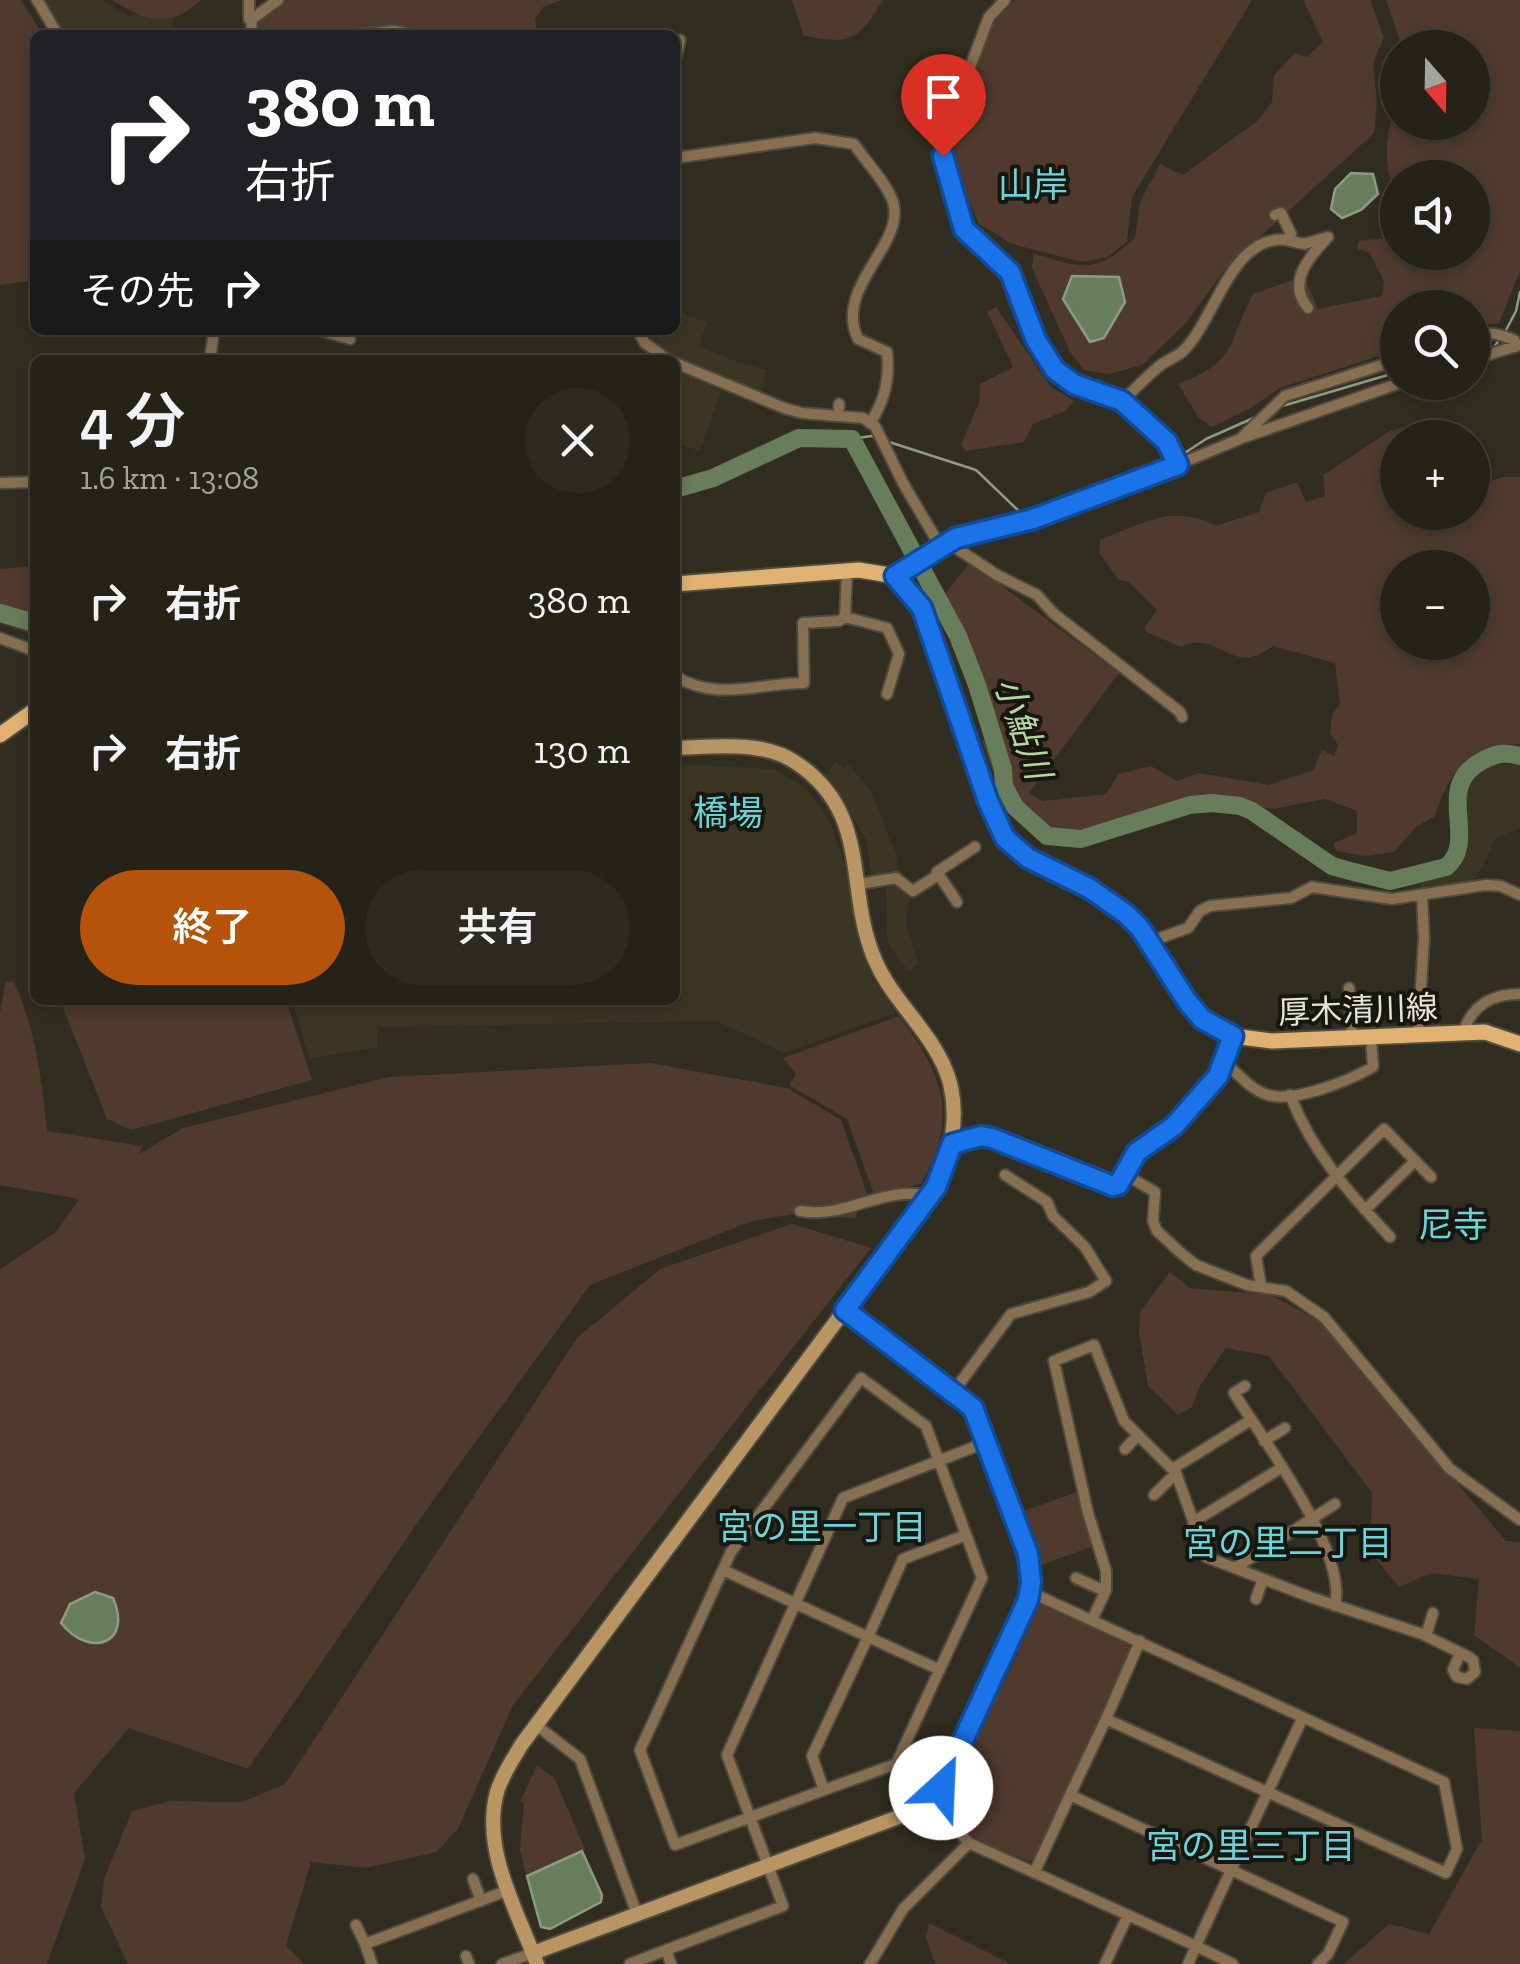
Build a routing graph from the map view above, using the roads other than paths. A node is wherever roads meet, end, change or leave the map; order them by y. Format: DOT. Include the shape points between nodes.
graph roads {
  1 [pos="36,0"];
  2 [pos="249,0"];
  3 [pos="278,0"];
  4 [pos="1005,0"];
  5 [pos="252,19"];
  6 [pos="55,30"];
  7 [pos="251,30"];
  8 [pos="680,157"];
  9 [pos="1275,214"];
  10 [pos="1286,240"];
  11 [pos="1308,308"];
  12 [pos="1490,333"];
  13 [pos="337,335"];
  14 [pos="640,335"];
  15 [pos="350,339"];
  16 [pos="1517,346"];
  17 [pos="1490,354"];
  18 [pos="662,355"];
  19 [pos="680,365"];
  20 [pos="1380,366"];
  21 [pos="1380,390"];
  22 [pos="1122,401"];
  23 [pos="870,423"];
  24 [pos="1240,439"];
  25 [pos="1178,465"];
  26 [pos="30,482"];
  27 [pos="0,483"];
  28 [pos="940,546"];
  29 [pos="848,571"];
  30 [pos="900,573"];
  31 [pos="680,584"];
  32 [pos="845,617"];
  33 [pos="0,638"];
  34 [pos="30,649"];
  35 [pos="680,679"];
  36 [pos="886,694"];
  37 [pos="30,714"];
  38 [pos="1182,717"];
  39 [pos="0,735"];
  40 [pos="680,748"];
  41 [pos="975,847"];
  42 [pos="938,874"];
  43 [pos="858,884"];
  44 [pos="1520,895"];
  45 [pos="1422,896"];
  46 [pos="957,902"];
  47 [pos="1150,942"];
  48 [pos="1349,988"];
  49 [pos="1520,994"];
  50 [pos="1463,1033"];
  51 [pos="1418,1035"];
  52 [pos="1233,1036"];
  53 [pos="1352,1037"];
  54 [pos="1371,1037"];
  55 [pos="1520,1044"];
  56 [pos="1226,1062"];
  57 [pos="1290,1096"];
  58 [pos="952,1144"];
  59 [pos="1415,1161"];
  60 [pos="1006,1175"];
  61 [pos="1126,1175"];
  62 [pos="1336,1176"];
  63 [pos="1431,1177"];
  64 [pos="929,1196"];
  65 [pos="800,1210"];
  66 [pos="1365,1210"];
  67 [pos="1390,1237"];
  68 [pos="1261,1286"];
  69 [pos="845,1310"];
  70 [pos="1245,1386"];
  71 [pos="954,1391"];
  72 [pos="1114,1394"];
  73 [pos="1101,1398"];
  74 [pos="1251,1420"];
  75 [pos="1285,1428"];
  76 [pos="1138,1434"];
  77 [pos="1264,1440"];
  78 [pos="988,1442"];
  79 [pos="1125,1449"];
  80 [pos="938,1460"];
  81 [pos="1281,1468"];
  82 [pos="1175,1471"];
  83 [pos="1154,1495"];
  84 [pos="1335,1504"];
  85 [pos="1312,1518"];
  86 [pos="1520,1520"];
  87 [pos="1193,1522"];
  88 [pos="966,1534"];
  89 [pos="1235,1568"];
  90 [pos="723,1570"];
  91 [pos="1076,1578"];
  92 [pos="1263,1579"];
  93 [pos="1105,1591"];
  94 [pos="1030,1592"];
  95 [pos="1256,1598"];
  96 [pos="1312,1598"];
  97 [pos="795,1602"];
  98 [pos="1335,1606"];
  99 [pos="1433,1613"];
  100 [pos="1307,1614"];
  101 [pos="1367,1617"];
  102 [pos="1092,1620"];
  103 [pos="1362,1632"];
  104 [pos="1426,1636"];
  105 [pos="868,1637"];
  106 [pos="1140,1641"];
  107 [pos="1460,1653"];
  108 [pos="940,1670"];
  109 [pos="1303,1717"];
  110 [pos="1106,1719"];
  111 [pos="536,1725"];
  112 [pos="824,1790"];
  113 [pos="1266,1794"];
  114 [pos="1070,1796"];
  115 [pos="930,1800"];
  116 [pos="750,1818"];
  117 [pos="970,1843"];
  118 [pos="768,1865"];
  119 [pos="1231,1870"];
  120 [pos="1035,1871"];
  121 [pos="473,1879"];
  122 [pos="508,1890"];
  123 [pos="481,1901"];
  124 [pos="637,1914"];
  125 [pos="1128,1915"];
  126 [pos="356,1925"];
  127 [pos="365,1944"];
  128 [pos="1196,1946"];
  129 [pos="666,1950"];
  130 [pos="535,1958"];
  131 [pos="506,1963"];
  132 [pos="372,1964"];
  133 [pos="630,1964"];
  134 [pos="670,1964"];
  135 [pos="870,1964"];
  136 [pos="1104,1964"];
  137 [pos="1188,1964"];
  138 [pos="1232,1964"];
  139 [pos="1318,1964"];
  1 -- 6 [label="street"];
  2 -- 5 [label="street"];
  3 -- 5 [label="street"];
  4 -- 22 [label="street" via="989,17 944,136 943,156 964,229 1010,272 1055,370"];
  5 -- 7 [label="street"];
  8 -- 23 [label="street" via="815,138 856,146 894,211 850,322 858,339 886,352 888,379"];
  9 -- 10 [label="street" via="1281,213 1291,234"];
  10 -- 11 [label="street" via="1304,244 1328,237 1302,267 1300,294"];
  10 -- 22 [label="street" via="1256,246 1183,351"];
  12 -- 16 [label="street"];
  13 -- 15 [label="street"];
  14 -- 18 [label="street"];
  16 -- 17 [label="street"];
  19 -- 23 [label="street" via="784,408"];
  20 -- 24 [label="street" via="1285,396"];
  21 -- 24 [label="street"];
  22 -- 25 [label="street" via="1167,442"];
  23 -- 28 [label="street"];
  24 -- 25 [label="street"];
  25 -- 28 [label="street"];
  26 -- 27 [label="street"];
  28 -- 30 [label="street"];
  28 -- 38 [label="street" via="1038,595"];
  29 -- 30 [label="main road"];
  29 -- 31 [label="main road"];
  29 -- 32 [label="street"];
  30 -- 47 [label="main road, 厚木清川線" via="922,608 1005,838 1028,858 1110,900"];
  32 -- 35 [label="street" via="804,623 804,683 716,691"];
  32 -- 36 [label="street" via="887,628 898,654"];
  33 -- 34 [label="street"];
  37 -- 39 [label="main road"];
  40 -- 43 [label="street" via="737,747 794,761 840,812"];
  41 -- 42 [label="street"];
  42 -- 43 [label="street" via="913,891 896,878"];
  42 -- 46 [label="street"];
  43 -- 58 [label="street" via="876,962 945,1069"];
  44 -- 45 [label="street" via="1486,886"];
  45 -- 47 [label="street" via="1392,900 1312,887 1290,898 1210,906 1188,928"];
  45 -- 51 [label="street"];
  47 -- 52 [label="main road, 厚木清川線" via="1202,1019"];
  48 -- 53 [label="street"];
  49 -- 50 [label="street" via="1483,1002"];
  50 -- 51 [label="main road, 厚木清川線"];
  50 -- 55 [label="main road, 厚木清川線" via="1486,1032"];
  51 -- 54 [label="main road, 厚木清川線"];
  52 -- 53 [label="main road, 厚木清川線"];
  52 -- 56 [label="street"];
  53 -- 54 [label="main road, 厚木清川線"];
  54 -- 57 [label="street" via="1373,1067"];
  56 -- 57 [label="street" via="1270,1096"];
  56 -- 61 [label="street" via="1174,1126 1137,1152"];
  57 -- 62 [label="street"];
  58 -- 61 [label="street" via="992,1138 1113,1186"];
  58 -- 64 [label="street"];
  59 -- 62 [label="street" via="1384,1128"];
  59 -- 63 [label="street"];
  59 -- 66 [label="street"];
  60 -- 71 [label="street" via="1047,1202 1108,1284 1011,1314"];
  61 -- 68 [label="street" via="1155,1192 1157,1231 1182,1254"];
  62 -- 66 [label="street"];
  62 -- 68 [label="street" via="1256,1256"];
  64 -- 65 [label="street" via="894,1193 831,1213"];
  64 -- 69 [label="street"];
  66 -- 67 [label="street"];
  68 -- 86 [label="street" via="1286,1291 1324,1317 1450,1469"];
  69 -- 71 [label="street"];
  69 -- 111 [label="street"];
  70 -- 74 [label="street" via="1234,1394"];
  71 -- 78 [label="street" via="973,1408"];
  72 -- 73 [label="street"];
  72 -- 76 [label="street" via="1124,1421"];
  72 -- 93 [label="street" via="1094,1346 1054,1361 1105,1565"];
  74 -- 77 [label="street"];
  74 -- 82 [label="street"];
  75 -- 77 [label="street"];
  76 -- 79 [label="street"];
  76 -- 82 [label="street"];
  77 -- 81 [label="street"];
  78 -- 80 [label="street"];
  78 -- 94 [label="street" via="1028,1554"];
  80 -- 88 [label="street"];
  80 -- 90 [label="street" via="926,1426 861,1378"];
  80 -- 97 [label="street" via="847,1494"];
  81 -- 85 [label="street"];
  81 -- 87 [label="street"];
  82 -- 83 [label="street"];
  82 -- 87 [label="street"];
  84 -- 85 [label="street"];
  85 -- 89 [label="street"];
  85 -- 98 [label="street" via="1340,1587"];
  87 -- 89 [label="street" via="1206,1557"];
  88 -- 105 [label="street" via="904,1559"];
  88 -- 108 [label="street" via="982,1578"];
  89 -- 92 [label="street"];
  90 -- 97 [label="street"];
  90 -- 116 [label="street" via="640,1752 675,1845"];
  91 -- 93 [label="street"];
  92 -- 95 [label="street"];
  92 -- 96 [label="street"];
  93 -- 102 [label="street"];
  94 -- 102 [label="street"];
  94 -- 115 [label="street"];
  96 -- 98 [label="street"];
  96 -- 100 [label="street"];
  97 -- 105 [label="street"];
  97 -- 116 [label="street" via="727,1754"];
  98 -- 101 [label="street"];
  99 -- 104 [label="street"];
  101 -- 103 [label="street"];
  101 -- 104 [label="street"];
  102 -- 106 [label="street"];
  104 -- 107 [label="street"];
  105 -- 108 [label="street"];
  105 -- 112 [label="street" via="812,1756"];
  106 -- 109 [label="street"];
  106 -- 110 [label="street"];
  108 -- 112 [label="street" via="896,1764"];
  109 -- 113 [label="street"];
  109 -- 113 [label="street" via="1444,1782 1457,1849 1446,1873"];
  110 -- 113 [label="street"];
  110 -- 114 [label="street"];
  111 -- 122 [label="street" via="497,1791 497,1853"];
  111 -- 124 [label="street" via="580,1759"];
  112 -- 116 [label="street"];
  113 -- 119 [label="street"];
  114 -- 119 [label="street"];
  114 -- 120 [label="street"];
  115 -- 117 [label="street"];
  115 -- 118 [label="street"];
  116 -- 118 [label="street"];
  117 -- 120 [label="street"];
  117 -- 135 [label="street" via="903,1909"];
  118 -- 124 [label="street"];
  118 -- 129 [label="street" via="783,1906"];
  119 -- 128 [label="street"];
  119 -- 139 [label="street" via="1344,1922"];
  120 -- 125 [label="street"];
  121 -- 123 [label="street"];
  122 -- 123 [label="street"];
  122 -- 130 [label="street"];
  123 -- 127 [label="street"];
  124 -- 130 [label="street"];
  125 -- 128 [label="street"];
  125 -- 136 [label="street"];
  126 -- 127 [label="street"];
  127 -- 132 [label="street"];
  128 -- 137 [label="street"];
  128 -- 138 [label="street"];
  129 -- 133 [label="street"];
  129 -- 134 [label="street"];
  130 -- 131 [label="street"];
}
